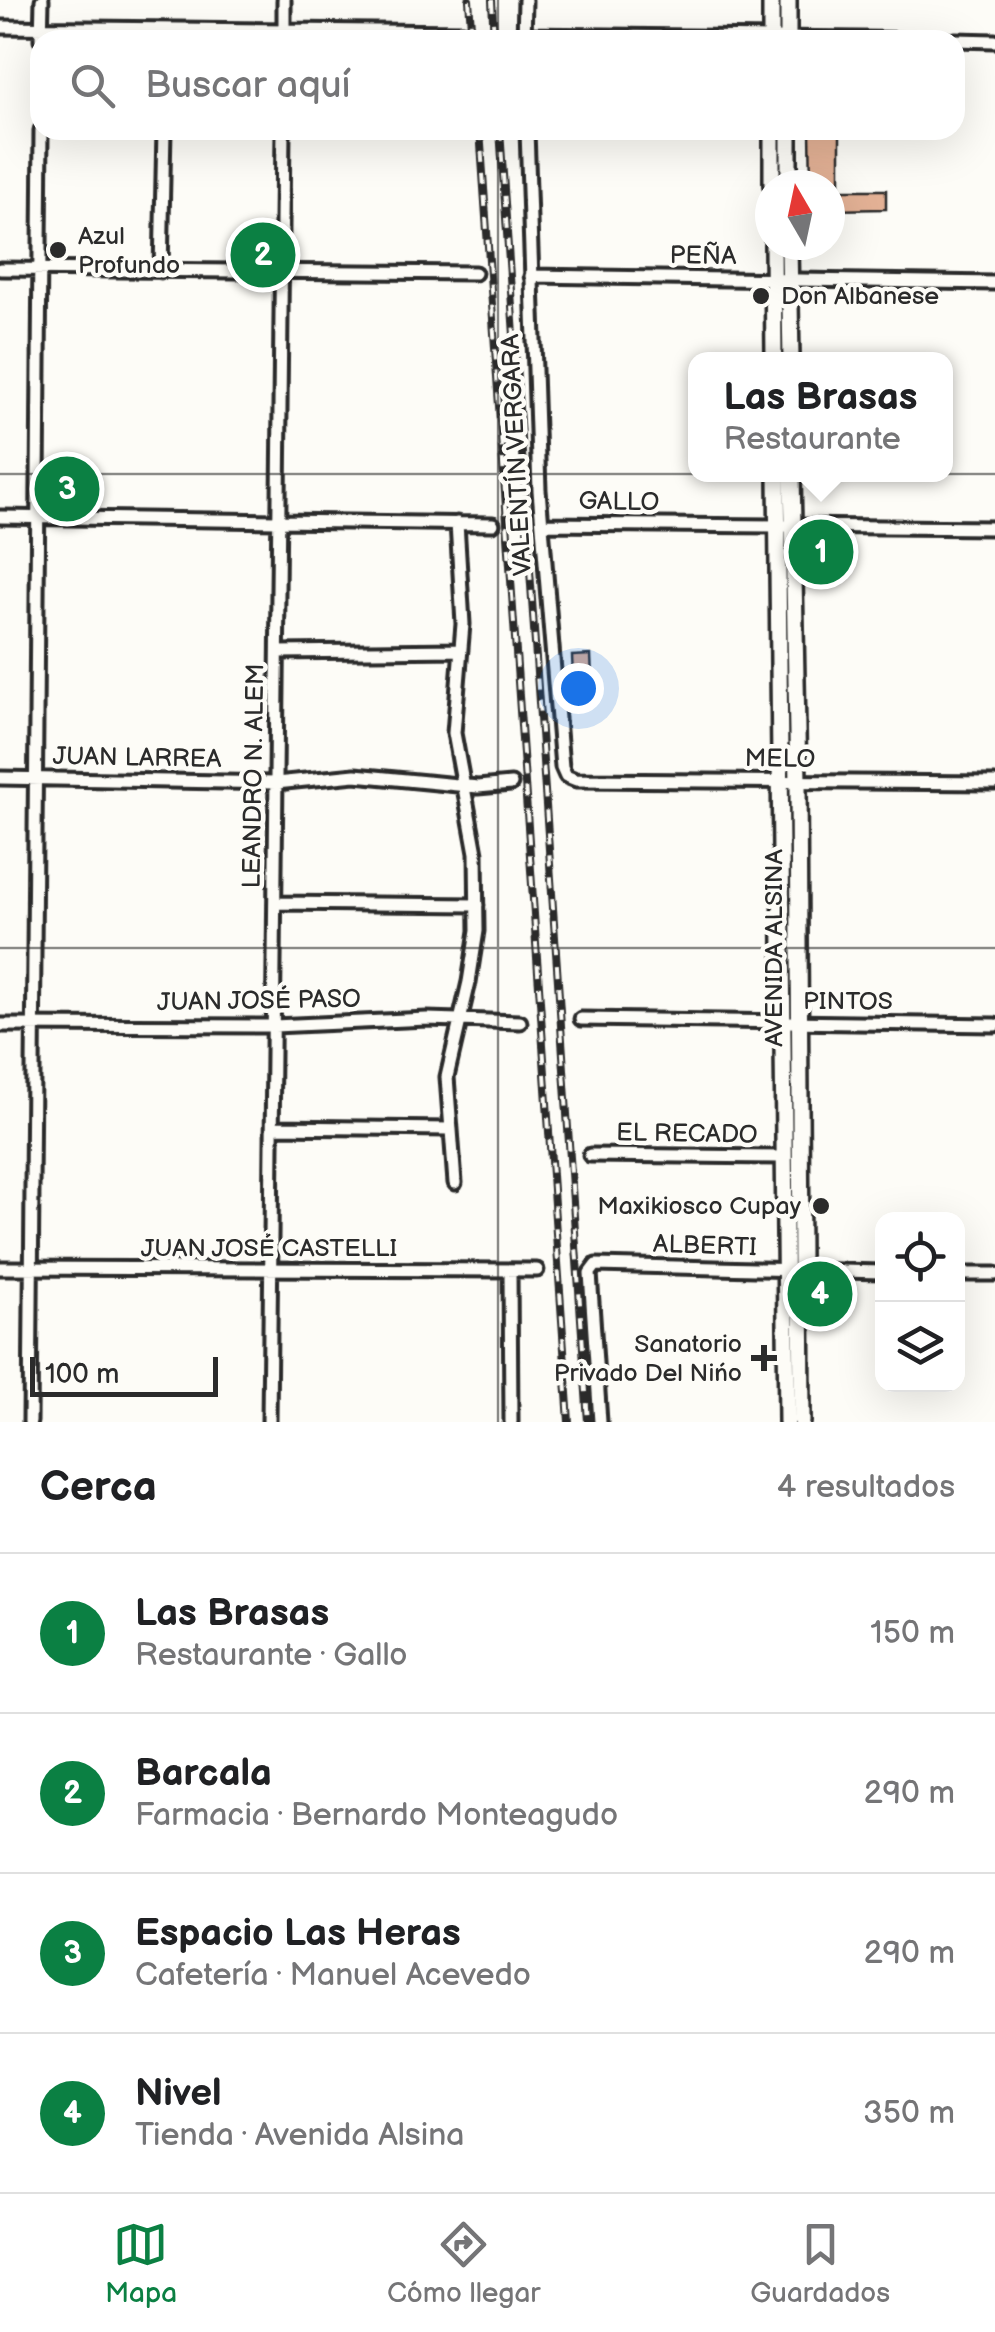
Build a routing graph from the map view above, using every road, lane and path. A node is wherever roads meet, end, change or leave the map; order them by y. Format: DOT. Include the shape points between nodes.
graph roads {
  1 [pos="42,0"];
  2 [pos="284,0"];
  3 [pos="524,0"];
  4 [pos="771,0"];
  5 [pos="788,0"];
  6 [pos="0,26"];
  7 [pos="41,30"];
  8 [pos="284,30"];
  9 [pos="524,30"];
  10 [pos="771,30"];
  11 [pos="788,30"];
  12 [pos="30,32"];
  13 [pos="965,40"];
  14 [pos="995,41"];
  15 [pos="41,140"];
  16 [pos="164,140"];
  17 [pos="283,140"];
  18 [pos="526,140"];
  19 [pos="772,140"];
  20 [pos="788,140"];
  21 [pos="772,170"];
  22 [pos="789,170"];
  23 [pos="777,260"];
  24 [pos="785,260"];
  25 [pos="0,269"];
  26 [pos="40,269"];
  27 [pos="161,271"];
  28 [pos="281,273"];
  29 [pos="476,273"];
  30 [pos="531,276"];
  31 [pos="781,279"];
  32 [pos="995,283"];
  33 [pos="775,352"];
  34 [pos="789,352"];
  35 [pos="777,482"];
  36 [pos="791,482"];
  37 [pos="0,517"];
  38 [pos="38,518"];
  39 [pos="279,521"];
  40 [pos="456,524"];
  41 [pos="493,524"];
  42 [pos="542,524"];
  43 [pos="785,526"];
  44 [pos="995,528"];
  45 [pos="461,650"];
  46 [pos="278,652"];
  47 [pos="566,776"];
  48 [pos="0,778"];
  49 [pos="36,778"];
  50 [pos="790,781"];
  51 [pos="276,783"];
  52 [pos="995,783"];
  53 [pos="511,784"];
  54 [pos="463,785"];
  55 [pos="275,904"];
  56 [pos="477,905"];
  57 [pos="460,1019"];
  58 [pos="581,1020"];
  59 [pos="520,1022"];
  60 [pos="791,1023"];
  61 [pos="0,1025"];
  62 [pos="995,1025"];
  63 [pos="34,1026"];
  64 [pos="274,1026"];
  65 [pos="273,1126"];
  66 [pos="451,1130"];
  67 [pos="590,1155"];
  68 [pos="784,1157"];
  69 [pos="455,1183"];
  70 [pos="0,1268"];
  71 [pos="32,1269"];
  72 [pos="537,1270"];
  73 [pos="510,1271"];
  74 [pos="794,1271"];
  75 [pos="272,1272"];
  76 [pos="875,1272"];
  77 [pos="965,1274"];
  78 [pos="995,1274"];
  79 [pos="30,1422"];
  80 [pos="269,1422"];
  81 [pos="511,1422"];
  82 [pos="600,1422"];
  83 [pos="788,1422"];
  84 [pos="802,1422"];
  1 -- 7 [label="street"];
  2 -- 8 [label="street"];
  3 -- 9 [label="street"];
  4 -- 10 [label="main road"];
  5 -- 11 [label="main road"];
  6 -- 12 [label="street"];
  13 -- 14 [label="street"];
  15 -- 26 [label="street"];
  16 -- 27 [label="street"];
  17 -- 28 [label="street, LEANDRO N. ALEM"];
  18 -- 30 [label="street, VALENTÍN VERGARA"];
  19 -- 21 [label="main road"];
  20 -- 22 [label="main road"];
  23 -- 31 [label="main road"];
  24 -- 31 [label="main road"];
  25 -- 26 [label="street"];
  26 -- 27 [label="street"];
  26 -- 38 [label="street"];
  27 -- 28 [label="street"];
  28 -- 29 [label="street"];
  28 -- 39 [label="street, LEANDRO N. ALEM"];
  30 -- 31 [label="street, PEÑA"];
  30 -- 42 [label="street, VALENTÍN VERGARA"];
  31 -- 32 [label="street, PEÑA"];
  31 -- 33 [label="main road"];
  31 -- 34 [label="main road"];
  35 -- 43 [label="main road, AVENIDA ALSINA"];
  36 -- 43 [label="main road, AVENIDA ALSINA"];
  37 -- 38 [label="street"];
  38 -- 39 [label="street"];
  38 -- 49 [label="street"];
  39 -- 40 [label="street"];
  39 -- 46 [label="street, LEANDRO N. ALEM"];
  40 -- 41 [label="street"];
  40 -- 45 [label="street"];
  42 -- 43 [label="street, GALLO"];
  42 -- 47 [label="street, VALENTÍN VERGARA"];
  43 -- 44 [label="street, GALLO"];
  43 -- 50 [label="main road, AVENIDA ALSINA"];
  45 -- 46 [label="street"];
  45 -- 54 [label="street" via="454,733"];
  46 -- 51 [label="street, LEANDRO N. ALEM"];
  47 -- 50 [label="street, MELO"];
  48 -- 49 [label="street, JUAN LARREA"];
  49 -- 51 [label="street, JUAN LARREA"];
  49 -- 63 [label="street"];
  50 -- 52 [label="street, MELO"];
  50 -- 60 [label="main road, AVENIDA ALSINA"];
  51 -- 54 [label="street, JUAN LARREA" via="355,775"];
  51 -- 55 [label="street, LEANDRO N. ALEM"];
  53 -- 54 [label="street, JUAN LARREA"];
  54 -- 56 [label="street" via="476,852"];
  55 -- 56 [label="street"];
  55 -- 64 [label="street, LEANDRO N. ALEM"];
  56 -- 57 [label="street" via="474,960"];
  57 -- 59 [label="street, JUAN JOSÉ PASO"];
  57 -- 64 [label="street, JUAN JOSÉ PASO"];
  57 -- 66 [label="street" via="448,1077"];
  58 -- 60 [label="street, PINTOS"];
  60 -- 62 [label="street, PINTOS"];
  60 -- 68 [label="main road, AVENIDA ALSINA"];
  60 -- 74 [label="main road, AVENIDA ALSINA"];
  61 -- 63 [label="street, JUAN JOSÉ PASO"];
  63 -- 64 [label="street, JUAN JOSÉ PASO"];
  63 -- 71 [label="street"];
  64 -- 65 [label="street, LEANDRO N. ALEM"];
  65 -- 66 [label="street"];
  65 -- 75 [label="street, LEANDRO N. ALEM"];
  66 -- 69 [label="street"];
  67 -- 68 [label="street, EL RECADO"];
  68 -- 74 [label="main road, AVENIDA ALSINA"];
  70 -- 71 [label="street, JUAN JOSÉ CASTELLI"];
  71 -- 75 [label="street, JUAN JOSÉ CASTELLI"];
  71 -- 79 [label="street"];
  72 -- 73 [label="street, JUAN JOSÉ CASTELLI"];
  73 -- 75 [label="street, JUAN JOSÉ CASTELLI"];
  73 -- 81 [label="street"];
  74 -- 76 [label="street, ALBERTI"];
  74 -- 82 [label="street, ALBERTI" via="596,1266 590,1273"];
  74 -- 83 [label="main road, AVENIDA ALSINA"];
  74 -- 84 [label="main road, AVENIDA ALSINA"];
  75 -- 80 [label="street, LEANDRO N. ALEM"];
  77 -- 78 [label="street"];
}
